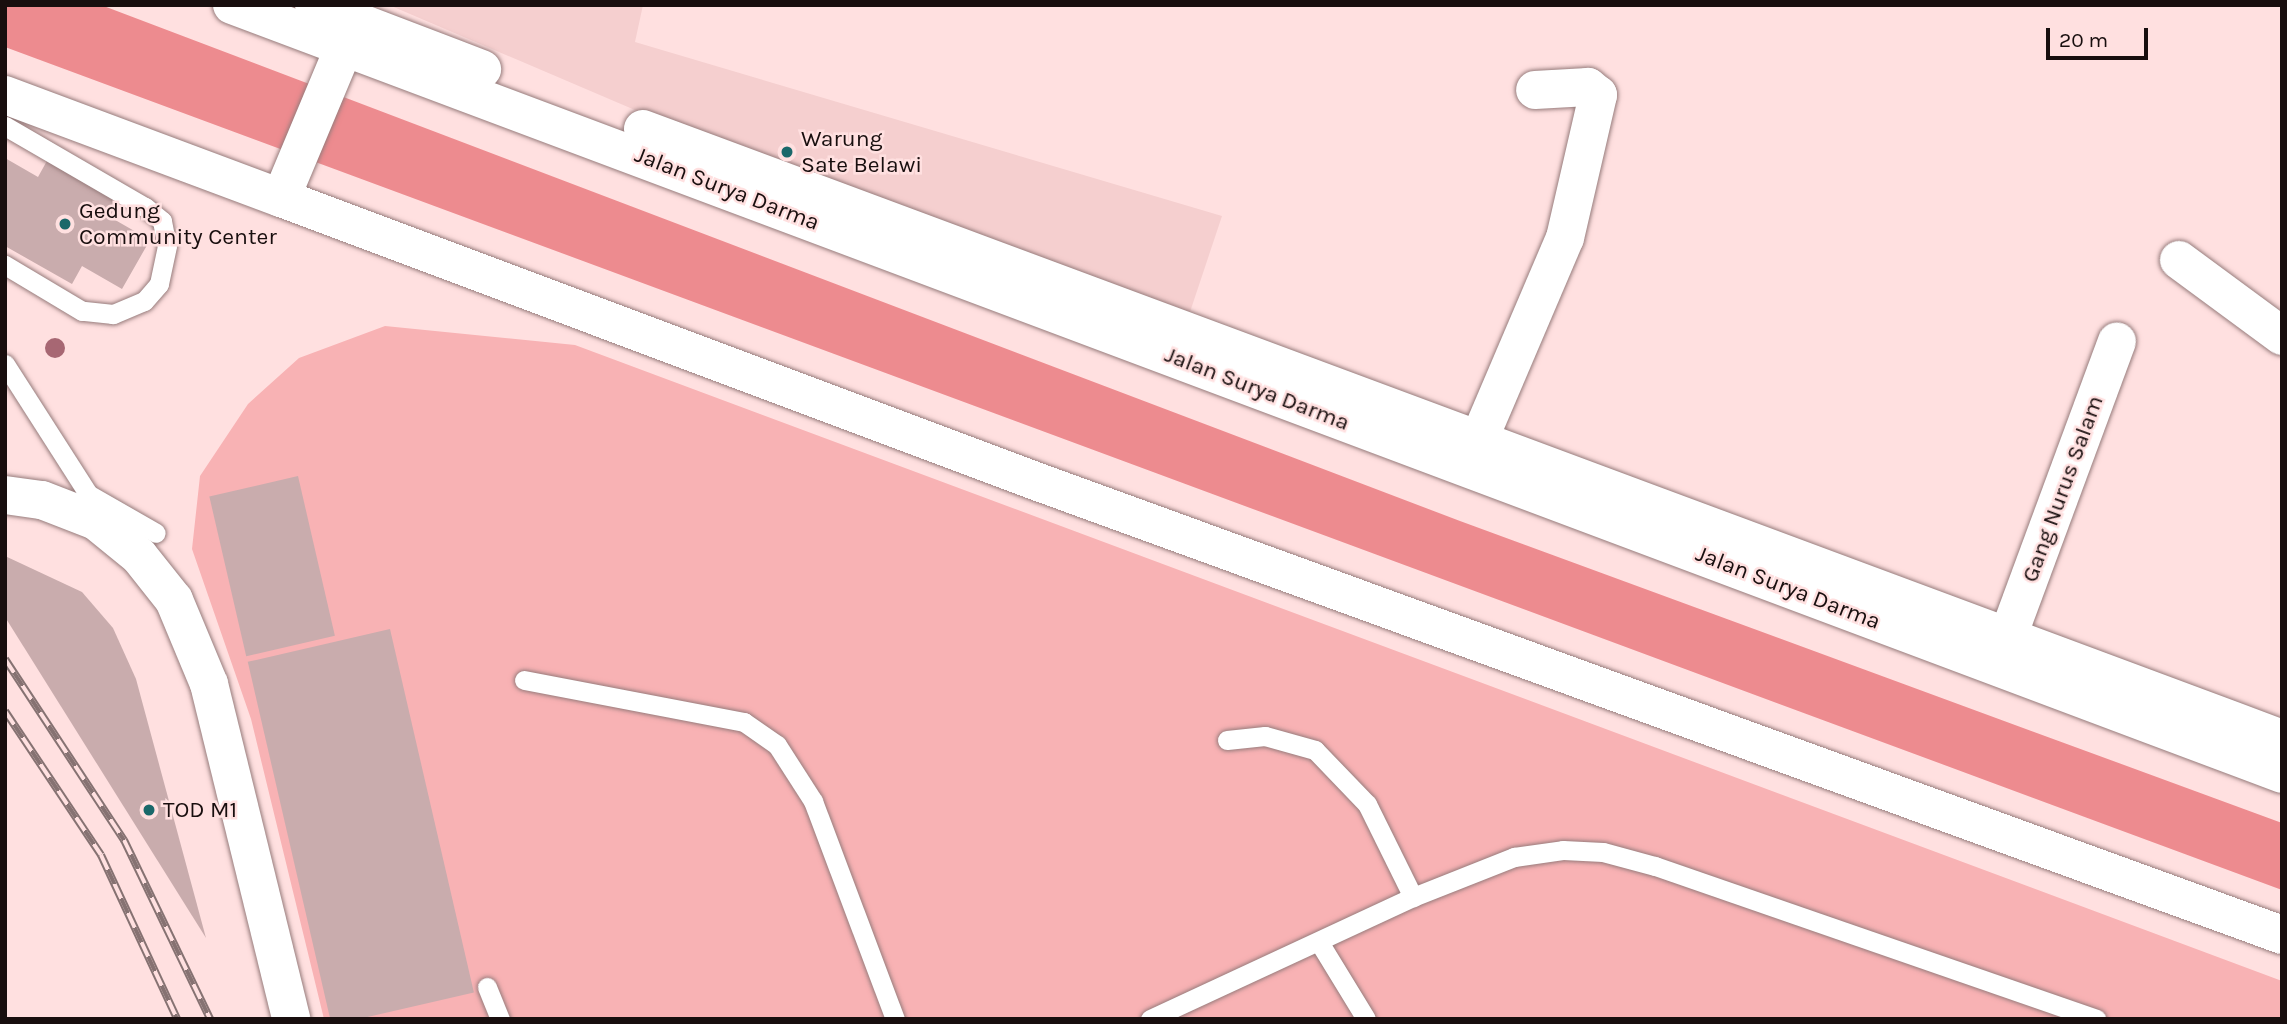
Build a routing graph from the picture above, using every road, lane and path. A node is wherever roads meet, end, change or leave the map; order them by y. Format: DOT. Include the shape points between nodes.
graph roads {
  1 [pos="232,5"];
  2 [pos="331,17"];
  3 [pos="1535,89"];
  4 [pos="6,108"];
  5 [pos="281,198"];
  6 [pos="2179,260"];
  7 [pos="5,265"];
  8 [pos="2282,336"];
  9 [pos="2117,341"];
  10 [pos="5,364"];
  11 [pos="1479,437"];
  12 [pos="5,495"];
  13 [pos="156,533"];
  14 [pos="2008,636"];
  15 [pos="524,680"];
  16 [pos="2282,739"];
  17 [pos="1227,740"];
  18 [pos="2282,774"];
  19 [pos="1413,897"];
  20 [pos="2282,934"];
  21 [pos="1319,942"];
  22 [pos="487,987"];
  23 [pos="291,1019"];
  24 [pos="500,1019"];
  25 [pos="895,1019"];
  26 [pos="1150,1019"];
  27 [pos="1366,1019"];
  28 [pos="2096,1019"];
  1 -- 2 [label="main road, Jalan Surya Darma"];
  2 -- 5 [label="main road" via="330,90"];
  2 -- 11 [label="main road, Jalan Surya Darma"];
  2 -- 18 [label="main road, Jalan Surya Darma"];
  3 -- 11 [label="main road" via="1588,87 1598,95 1565,238"];
  4 -- 5 [label="main road"];
  4 -- 7 [label="lane" via="162,221 167,246 159,284 144,301 113,314 82,311"];
  5 -- 20 [label="main road" via="1041,483"];
  6 -- 8 [label="main road"];
  9 -- 14 [label="main road, Gang Nurus Salam"];
  10 -- 13 [label="lane" via="88,494"];
  11 -- 14 [label="main road, Jalan Surya Darma"];
  12 -- 23 [label="main road" via="42,500 96,522 139,556 174,600 209,684"];
  14 -- 16 [label="main road, Jalan Surya Darma"];
  15 -- 25 [label="lane" via="744,722 777,745 813,801"];
  17 -- 19 [label="lane" via="1265,736 1315,750 1367,804"];
  19 -- 21 [label="lane"];
  19 -- 28 [label="lane" via="1514,857 1603,852"];
  21 -- 26 [label="lane"];
  21 -- 27 [label="lane"];
  22 -- 24 [label="lane"];
}
